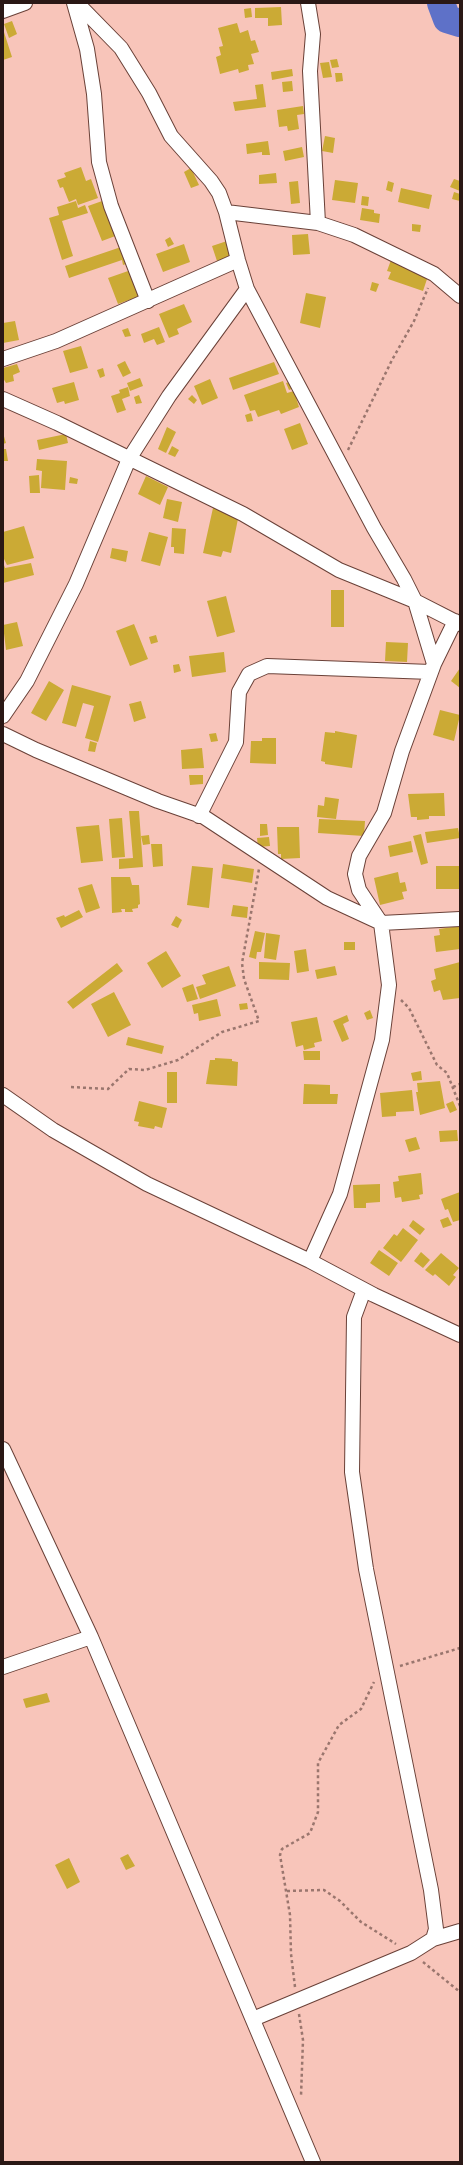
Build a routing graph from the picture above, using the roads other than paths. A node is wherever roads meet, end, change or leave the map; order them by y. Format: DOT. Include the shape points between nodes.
graph roads {
  1 [pos="25,3"];
  2 [pos="74,3"];
  3 [pos="78,3"];
  4 [pos="308,3"];
  5 [pos="3,11"];
  6 [pos="226,212"];
  7 [pos="318,223"];
  8 [pos="238,260"];
  9 [pos="247,289"];
  10 [pos="460,296"];
  11 [pos="148,301"];
  12 [pos="3,359"];
  13 [pos="3,399"];
  14 [pos="129,459"];
  15 [pos="415,601"];
  16 [pos="458,623"];
  17 [pos="433,668"];
  18 [pos="3,716"];
  19 [pos="3,734"];
  20 [pos="200,816"];
  21 [pos="460,919"];
  22 [pos="380,923"];
  23 [pos="3,1095"];
  24 [pos="310,1261"];
  25 [pos="364,1290"];
  26 [pos="460,1335"];
  27 [pos="3,1449"];
  28 [pos="91,1637"];
  29 [pos="3,1667"];
  30 [pos="460,1931"];
  31 [pos="433,1939"];
  32 [pos="253,2019"];
  33 [pos="313,2162"];
  1 -- 5 [label="street"];
  2 -- 11 [label="street" via="88,56 94,94 99,162 111,206"];
  3 -- 6 [label="street" via="121,48 149,93 171,136 211,181"];
  4 -- 7 [label="street" via="313,34 310,71"];
  6 -- 7 [label="street"];
  6 -- 8 [label="street"];
  7 -- 10 [label="street" via="354,235 434,274"];
  8 -- 9 [label="street"];
  8 -- 11 [label="street"];
  9 -- 14 [label="street" via="169,396"];
  9 -- 15 [label="street"];
  11 -- 12 [label="street" via="56,341"];
  13 -- 14 [label="street"];
  14 -- 15 [label="street" via="243,514 339,570"];
  14 -- 18 [label="street" via="76,584 27,681"];
  15 -- 16 [label="street"];
  15 -- 17 [label="street"];
  16 -- 17 [label="street"];
  17 -- 20 [label="street" via="267,666 249,674 239,692 236,742"];
  17 -- 22 [label="street" via="402,751 384,813 359,856 355,874 359,890"];
  19 -- 20 [label="street" via="158,801"];
  20 -- 22 [label="street" via="327,898"];
  21 -- 22 [label="street"];
  22 -- 24 [label="street" via="389,985 382,1040 340,1194"];
  23 -- 24 [label="street" via="53,1130 147,1184"];
  24 -- 25 [label="street"];
  25 -- 26 [label="street"];
  25 -- 31 [label="street" via="354,1317 352,1472 366,1570 431,1890 436,1929"];
  27 -- 28 [label="street"];
  28 -- 29 [label="street"];
  28 -- 32 [label="street"];
  30 -- 31 [label="street"];
  31 -- 32 [label="street" via="411,1954"];
  32 -- 33 [label="street"];
}
